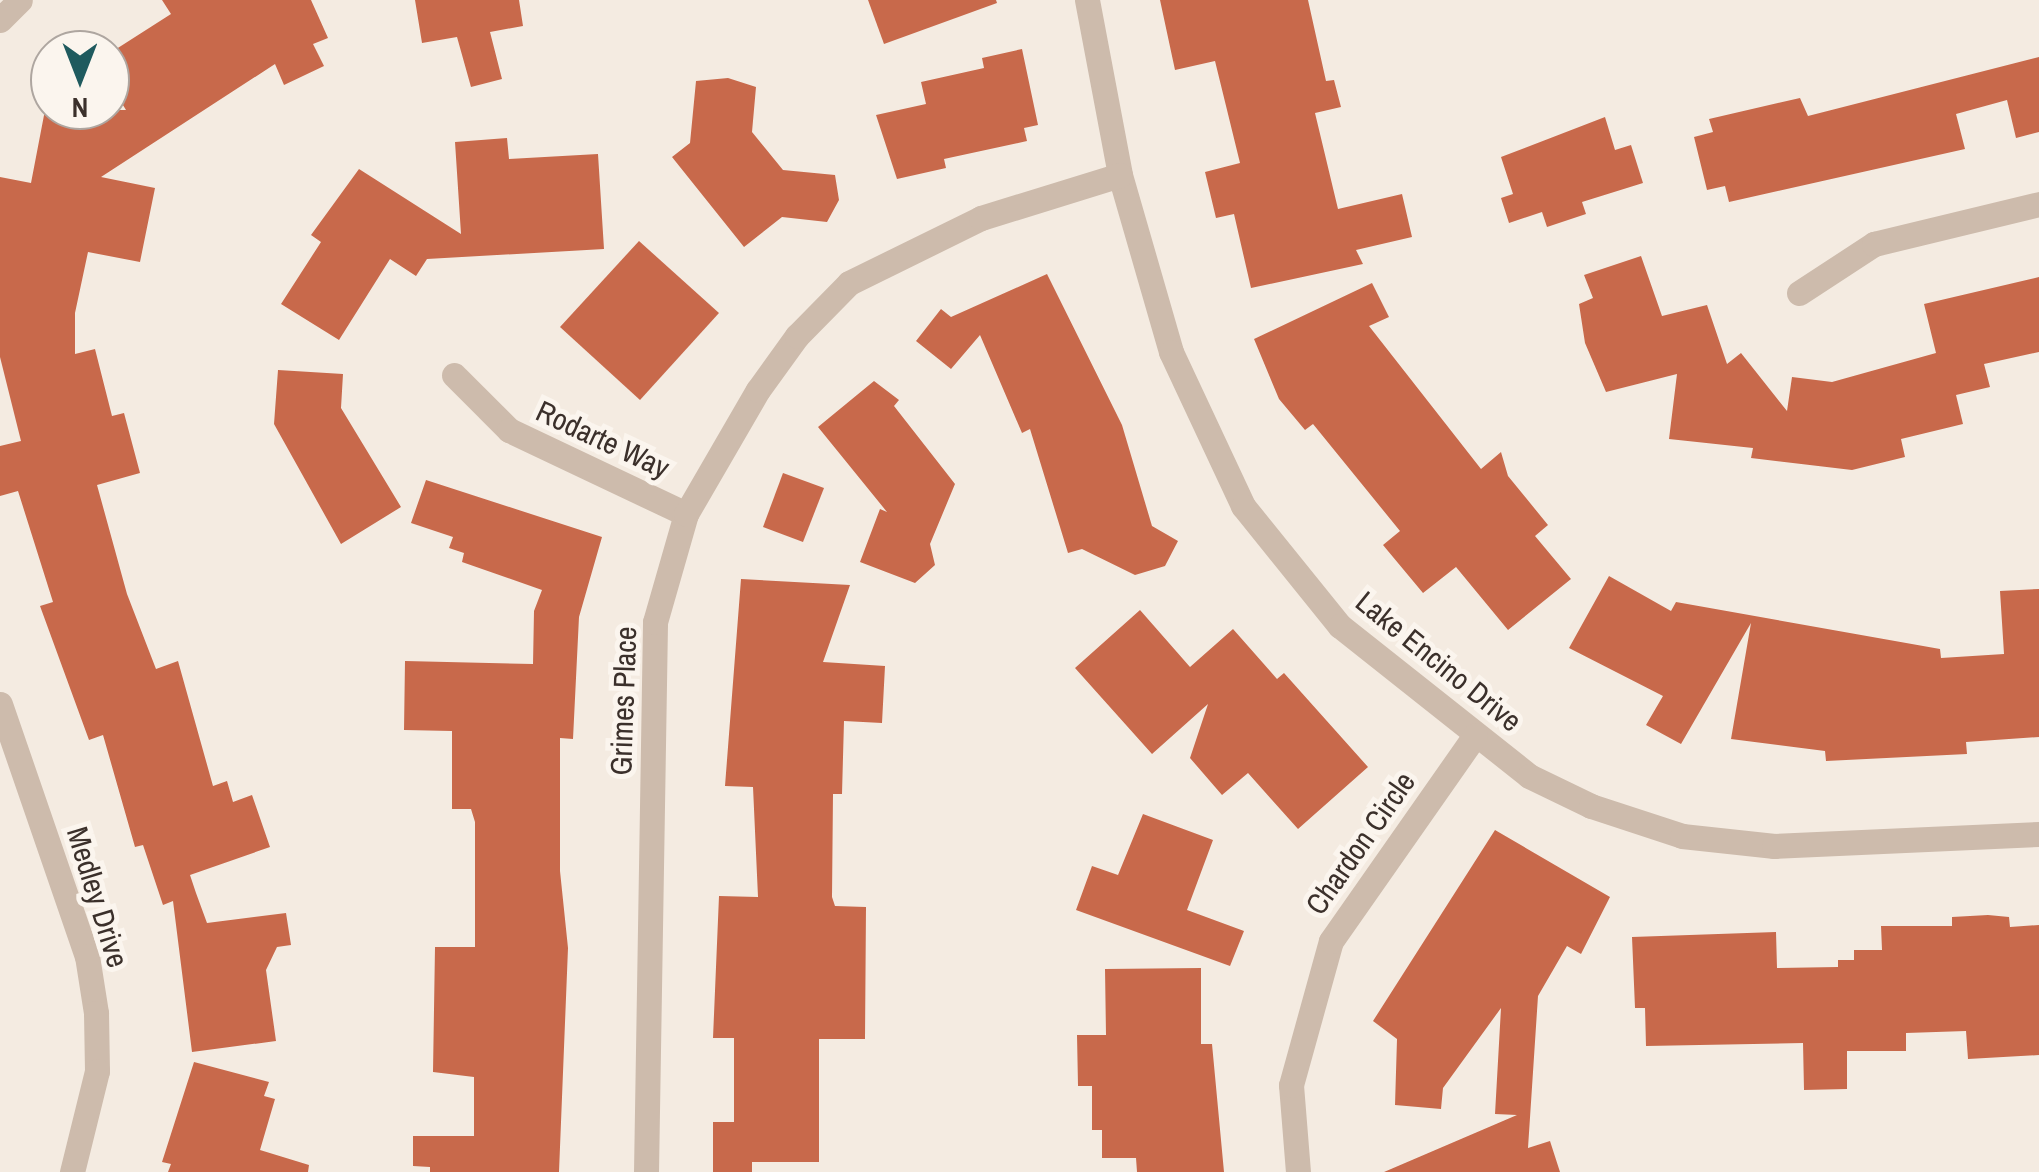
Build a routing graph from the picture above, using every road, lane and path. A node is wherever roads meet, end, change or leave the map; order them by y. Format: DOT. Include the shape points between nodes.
graph roads {
  1 [pos="20,0"];
  2 [pos="1087,0"];
  3 [pos="0,20"];
  4 [pos="1120,175"];
  5 [pos="2039,204"];
  6 [pos="1799,293"];
  7 [pos="454,375"];
  8 [pos="686,514"];
  9 [pos="0,704"];
  10 [pos="1475,736"];
  11 [pos="2039,834"];
  12 [pos="72,1172"];
  13 [pos="646,1172"];
  14 [pos="1298,1172"];
  1 -- 3 [label="street"];
  2 -- 4 [label="street, Lake Encino Drive"];
  4 -- 8 [label="street, Grimes Place" via="980,218 849,283 767,376 717,450"];
  4 -- 10 [label="street, Lake Encino Drive" via="1171,352 1243,506 1340,626"];
  5 -- 6 [label="street" via="1874,244"];
  7 -- 8 [label="street, Rodarte Way" via="508,430"];
  8 -- 13 [label="street, Grimes Place" via="656,622"];
  9 -- 12 [label="street, Medley Drive" via="87,956 96,1013 97,1071"];
  10 -- 11 [label="street, Lake Encino Drive" via="1529,776 1591,806 1682,836 1774,846"];
  10 -- 14 [label="street, Chardon Circle" via="1331,941 1291,1084"];
}
